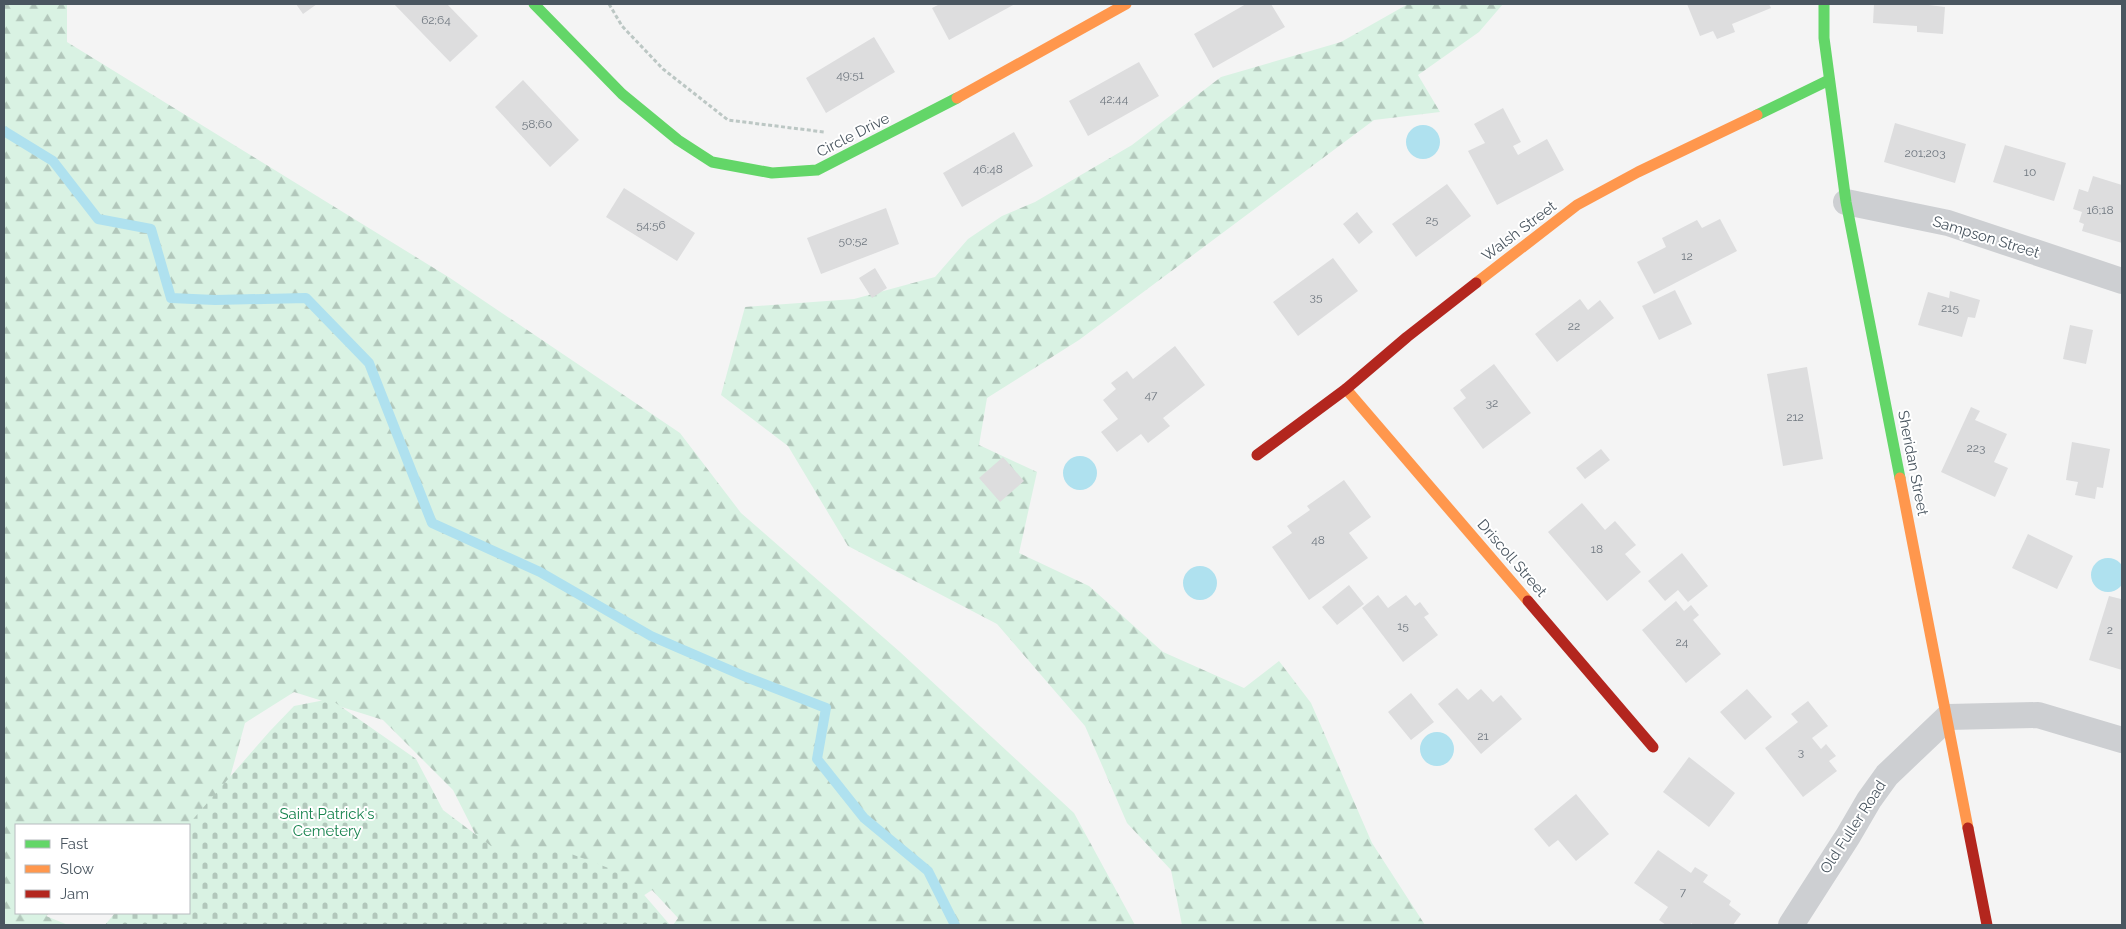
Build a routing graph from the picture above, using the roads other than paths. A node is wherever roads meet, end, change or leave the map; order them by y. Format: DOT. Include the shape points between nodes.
graph roads {
  1 [pos="534,4"];
  2 [pos="1126,4"];
  3 [pos="1824,4"];
  4 [pos="1829,80"];
  5 [pos="1846,202"];
  6 [pos="2122,281"];
  7 [pos="1346,389"];
  8 [pos="1257,455"];
  9 [pos="1948,717"];
  10 [pos="2122,740"];
  11 [pos="1654,747"];
  12 [pos="1791,925"];
  13 [pos="1987,925"];
  1 -- 2 [label="street, Circle Drive" via="622,94 678,140 712,162 772,173 817,170 956,99"];
  3 -- 4 [label="street, Sheridan Street"];
  4 -- 5 [label="street, Sheridan Street"];
  4 -- 7 [label="street, Walsh Street" via="1654,164 1577,206"];
  5 -- 6 [label="street, Sampson Street" via="1948,223"];
  5 -- 9 [label="street, Sheridan Street"];
  7 -- 8 [label="street, Walsh Street"];
  7 -- 11 [label="street, Driscoll Street"];
  9 -- 10 [label="street" via="2038,715"];
  9 -- 12 [label="street, Old Fuller Road" via="1887,775"];
  9 -- 13 [label="street, Sheridan Street"];
}
